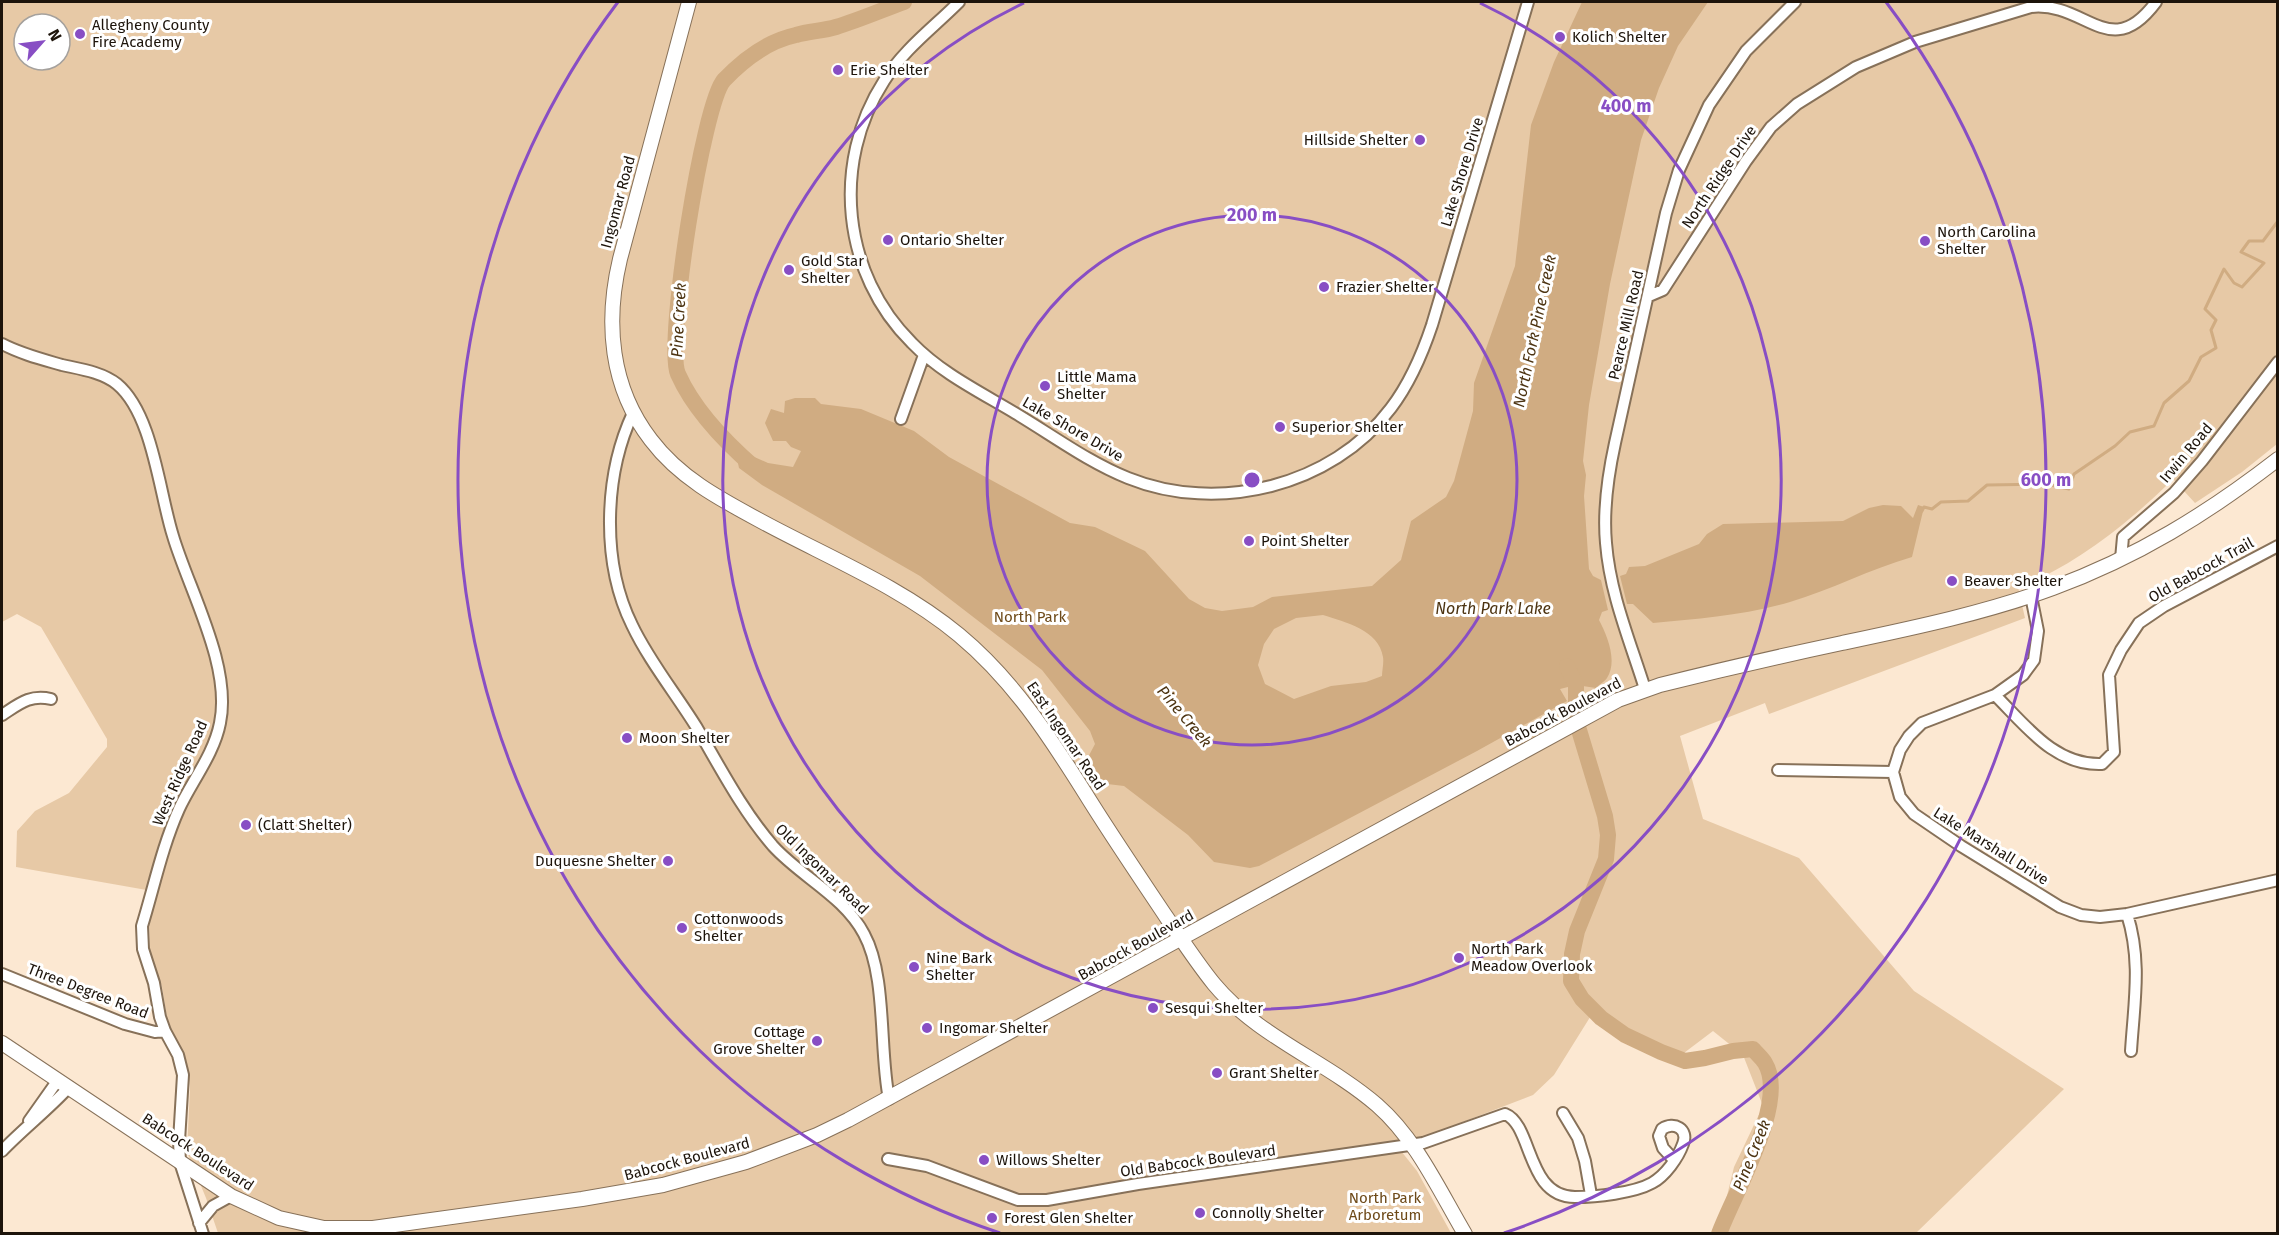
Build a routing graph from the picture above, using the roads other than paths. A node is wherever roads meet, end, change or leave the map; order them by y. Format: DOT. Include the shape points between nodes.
graph roads {
  1 [pos="689,2"];
  2 [pos="959,2"];
  3 [pos="1528,2"];
  4 [pos="1795,2"];
  5 [pos="2156,2"];
  6 [pos="1649,296"];
  7 [pos="2,344"];
  8 [pos="924,355"];
  9 [pos="2277,362"];
  10 [pos="633,413"];
  11 [pos="901,419"];
  12 [pos="2277,459"];
  13 [pos="2277,546"];
  14 [pos="2121,559"];
  15 [pos="2031,596"];
  16 [pos="1645,689"];
  17 [pos="1995,695"];
  18 [pos="51,699"];
  19 [pos="2,715"];
  20 [pos="1778,770"];
  21 [pos="1893,772"];
  22 [pos="2277,880"];
  23 [pos="2127,914"];
  24 [pos="1182,938"];
  25 [pos="2,974"];
  26 [pos="165,1031"];
  27 [pos="2,1044"];
  28 [pos="2131,1052"];
  29 [pos="63,1083"];
  30 [pos="889,1099"];
  31 [pos="1563,1113"];
  32 [pos="1412,1145"];
  33 [pos="2,1151"];
  34 [pos="888,1159"];
  35 [pos="1674,1160"];
  36 [pos="180,1162"];
  37 [pos="1591,1195"];
  38 [pos="231,1196"];
  39 [pos="201,1228"];
  40 [pos="1465,1233"];
  1 -- 10 [label="main road, Ingomar Road" via="613,292 612,343 619,379"];
  2 -- 8 [label="street, Lake Shore Drive" via="916,42 883,82 862,123 851,173 853,231 868,280 891,319"];
  3 -- 8 [label="street, Lake Shore Drive" via="1422,353 1384,417 1351,447 1321,466 1272,486 1229,494 1184,492 1141,483 1094,461 952,376"];
  4 -- 6 [label="street, Pearce Mill Road" via="1746,51 1709,105 1679,170"];
  5 -- 6 [label="street, North Ridge Drive" via="2136,25 2114,29 2092,24 2062,9 2031,7 1915,42 1856,67 1797,104 1771,127 1663,290"];
  6 -- 16 [label="street, Pearce Mill Road" via="1613,452 1606,506 1606,542 1614,590"];
  7 -- 26 [label="street, West Ridge Road" via="29,356 106,377 130,398 146,433 173,536 212,647 222,696 220,725 170,831 142,926 143,949"];
  8 -- 11 [label="street"];
  9 -- 14 [label="street, Irwin Road" via="2174,493 2123,537"];
  10 -- 24 [label="main road, East Ingomar Road" via="657,447 695,483 922,609 994,666 1036,717"];
  10 -- 30 [label="street, Old Ingomar Road" via="621,447 612,502 613,554 621,600 645,649 746,812 776,849 843,907 864,933 876,965"];
  12 -- 14 [label="main road, Babcock Boulevard" via="2228,498"];
  13 -- 17 [label="street, Old Babcock Trail" via="2139,623 2109,675 2115,752 2102,764 2085,765 2067,758 2043,742"];
  14 -- 15 [label="main road, Babcock Boulevard"];
  15 -- 16 [label="main road, Babcock Boulevard" via="1950,619"];
  15 -- 17 [label="street" via="2038,631 2034,660 2023,675"];
  16 -- 24 [label="main road, Babcock Boulevard" via="1589,714"];
  17 -- 21 [label="street" via="1922,723 1900,750"];
  18 -- 19 [label="street" via="27,698"];
  20 -- 21 [label="street"];
  21 -- 23 [label="street, Lake Marshall Drive" via="1900,797 1914,814 2060,907 2100,918"];
  22 -- 23 [label="street, Lake Marshall Drive"];
  23 -- 28 [label="street" via="2137,957"];
  24 -- 30 [label="main road, Babcock Boulevard"];
  24 -- 32 [label="main road, East Ingomar Road" via="1212,982 1244,1014 1371,1100"];
  25 -- 26 [label="street, Three Degree Road" via="125,1024"];
  26 -- 36 [label="street, West Ridge Road" via="183,1075"];
  27 -- 29 [label="main road, Babcock Boulevard"];
  29 -- 33 [label="street"];
  29 -- 36 [label="main road, Babcock Boulevard"];
  30 -- 38 [label="main road, Babcock Boulevard" via="817,1135 746,1162 663,1185 582,1200 347,1229 279,1218"];
  31 -- 37 [label="street" via="1578,1138"];
  32 -- 34 [label="street, Old Babcock Boulevard" via="1029,1202 927,1166"];
  32 -- 37 [label="street, Old Babcock Boulevard" via="1505,1114 1520,1126 1531,1159 1548,1185 1570,1196"];
  32 -- 40 [label="main road, East Ingomar Road"];
  35 -- 37 [label="street" via="1658,1179 1643,1187"];
  36 -- 38 [label="main road, Babcock Boulevard"];
  36 -- 39 [label="street, West Ridge Road"];
  38 -- 39 [label="street" via="213,1206"];
}
